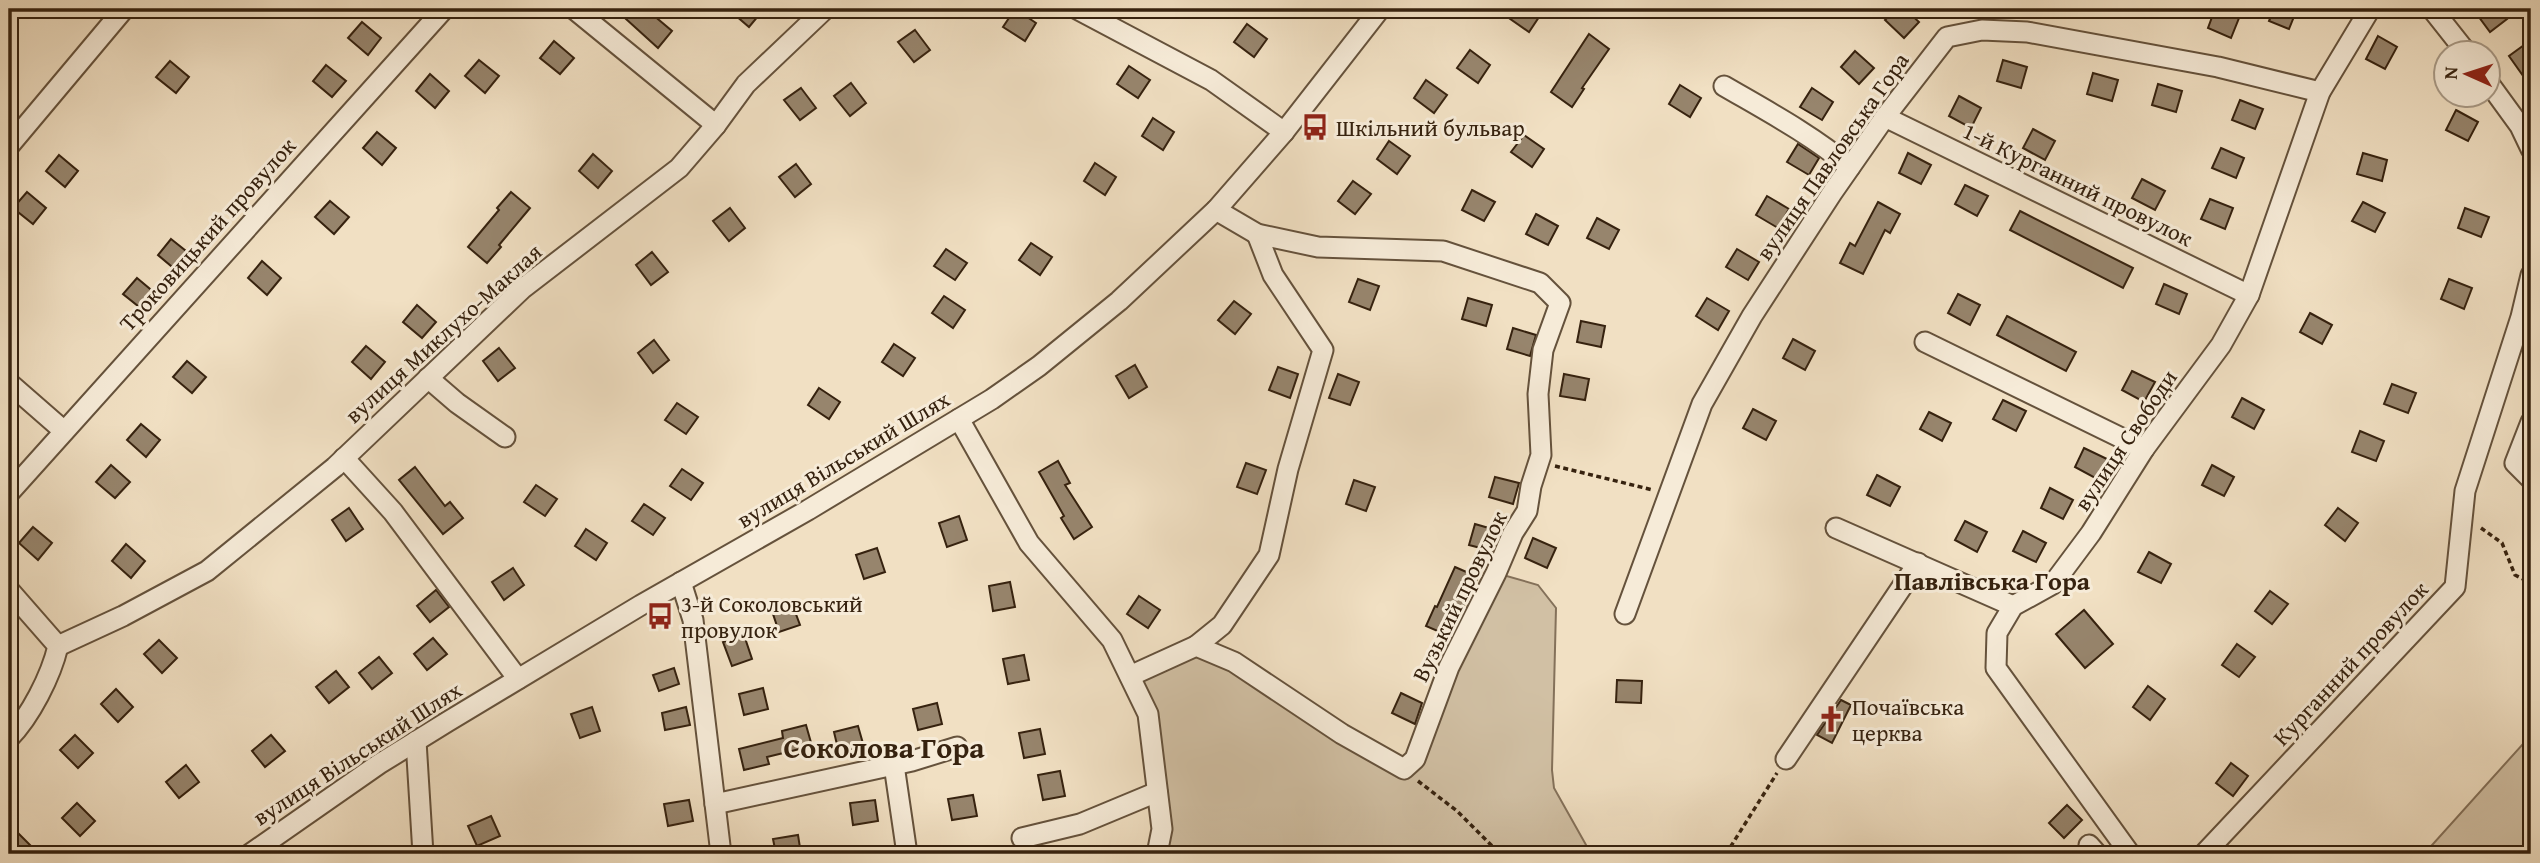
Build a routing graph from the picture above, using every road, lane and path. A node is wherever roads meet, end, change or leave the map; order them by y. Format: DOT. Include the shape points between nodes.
graph roads {
  1 [pos="124,9"];
  2 [pos="444,9"];
  3 [pos="574,9"];
  4 [pos="825,9"];
  5 [pos="1077,9"];
  6 [pos="1380,9"];
  7 [pos="2370,9"];
  8 [pos="2432,9"];
  9 [pos="2455,38"];
  10 [pos="1724,86"];
  11 [pos="2320,92"];
  12 [pos="2502,98"];
  13 [pos="1885,117"];
  14 [pos="2526,124"];
  15 [pos="716,125"];
  16 [pos="1284,132"];
  17 [pos="9,146"];
  18 [pos="2531,149"];
  19 [pos="1850,167"];
  20 [pos="1216,210"];
  21 [pos="1256,234"];
  22 [pos="2531,275"];
  23 [pos="2249,295"];
  24 [pos="1925,342"];
  25 [pos="428,378"];
  26 [pos="9,383"];
  27 [pos="959,419"];
  28 [pos="2531,422"];
  29 [pos="64,431"];
  30 [pos="505,436"];
  31 [pos="2144,449"];
  32 [pos="344,458"];
  33 [pos="1539,462"];
  34 [pos="2531,479"];
  35 [pos="9,493"];
  36 [pos="1668,494"];
  37 [pos="2475,522"];
  38 [pos="1836,527"];
  39 [pos="1918,563"];
  40 [pos="681,582"];
  41 [pos="2531,583"];
  42 [pos="9,590"];
  43 [pos="2013,606"];
  44 [pos="1625,614"];
  45 [pos="2531,618"];
  46 [pos="58,646"];
  47 [pos="1196,646"];
  48 [pos="2531,654"];
  49 [pos="1130,676"];
  50 [pos="518,679"];
  51 [pos="9,738"];
  52 [pos="416,741"];
  53 [pos="957,747"];
  54 [pos="1786,759"];
  55 [pos="894,765"];
  56 [pos="1404,769"];
  57 [pos="1157,792"];
  58 [pos="715,804"];
  59 [pos="1022,838"];
  60 [pos="269,848"];
  61 [pos="250,854"];
  62 [pos="423,854"];
  63 [pos="721,854"];
  64 [pos="907,854"];
  65 [pos="1157,854"];
  66 [pos="1500,854"];
  67 [pos="1726,854"];
  68 [pos="2130,854"];
  69 [pos="2204,854"];
  1 -- 17 [label="street"];
  2 -- 29 [label="street, Троковицький провулок"];
  3 -- 15 [label="street"];
  4 -- 15 [label="street, вулиця Миклухо-Маклая" via="746,83"];
  5 -- 16 [label="street" via="1211,80"];
  6 -- 16 [label="street, вулиця Вільський Шлях"];
  7 -- 11 [label="street, вулиця Свободи"];
  8 -- 9 [label="street"];
  10 -- 19 [label="street"];
  11 -- 13 [label="street, вулиця Павловська Гора" via="2204,64 2027,32 1982,30 1947,37"];
  11 -- 23 [label="street, вулиця Свободи"];
  12 -- 14 [label="street"];
  13 -- 19 [label="street, вулиця Павловська Гора"];
  13 -- 23 [label="street, 1-й Курганний провулок"];
  14 -- 18 [label="street"];
  15 -- 25 [label="street, вулиця Миклухо-Маклая" via="679,168 522,289"];
  16 -- 20 [label="street, вулиця Вільський Шлях"];
  19 -- 36 [label="street, вулиця Павловська Гора" via="1752,316 1702,404"];
  20 -- 21 [label="street, Вузький провулок"];
  20 -- 27 [label="street, вулиця Вільський Шлях" via="1069,342"];
  21 -- 33 [label="street, Вузький провулок" via="1318,247 1443,251 1540,283 1560,303 1543,350"];
  21 -- 47 [label="street" via="1273,275 1323,350 1288,469 1269,555 1222,625"];
  22 -- 69 [label="street, Курганний провулок" via="2465,491 2455,587"];
  23 -- 31 [label="street, вулиця Свободи" via="2221,345"];
  24 -- 31 [label="street"];
  25 -- 30 [label="street"];
  25 -- 32 [label="street, вулиця Миклухо-Маклая"];
  26 -- 29 [label="street"];
  27 -- 40 [label="street, вулиця Вільський Шлях"];
  27 -- 49 [label="street" via="1029,543 1112,640"];
  28 -- 34 [label="street" via="2515,463"];
  29 -- 35 [label="street, Троковицький провулок"];
  31 -- 43 [label="street, вулиця Свободи" via="2053,584"];
  32 -- 46 [label="street, вулиця Миклухо-Маклая" via="207,571"];
  32 -- 50 [label="street" via="393,512"];
  33 -- 36 [label="path"];
  33 -- 56 [label="street, Вузький провулок" via="1527,511 1449,667 1415,759"];
  36 -- 44 [label="street, вулиця Павловська Гора"];
  37 -- 41 [label="path" via="2502,543 2515,575"];
  38 -- 39 [label="street"];
  39 -- 43 [label="street"];
  39 -- 54 [label="street"];
  40 -- 50 [label="street, вулиця Вільський Шлях"];
  40 -- 58 [label="street" via="693,620"];
  42 -- 46 [label="street"];
  43 -- 68 [label="street" via="1997,633 1996,667"];
  45 -- 48 [label="path" via="2526,648"];
  46 -- 51 [label="street" via="41,690"];
  47 -- 49 [label="street"];
  47 -- 56 [label="street" via="1234,662"];
  49 -- 57 [label="street" via="1148,714"];
  50 -- 52 [label="street, вулиця Вільський Шлях"];
  52 -- 60 [label="street, вулиця Вільський Шлях"];
  52 -- 62 [label="street"];
  53 -- 55 [label="street"];
  54 -- 67 [label="path"];
  55 -- 58 [label="street"];
  55 -- 64 [label="street"];
  56 -- 66 [label="path" via="1457,811"];
  57 -- 59 [label="street" via="1080,824"];
  57 -- 65 [label="street" via="1162,829"];
  58 -- 63 [label="street"];
  60 -- 61 [label="street, вулиця Вільський Шлях"];
}
